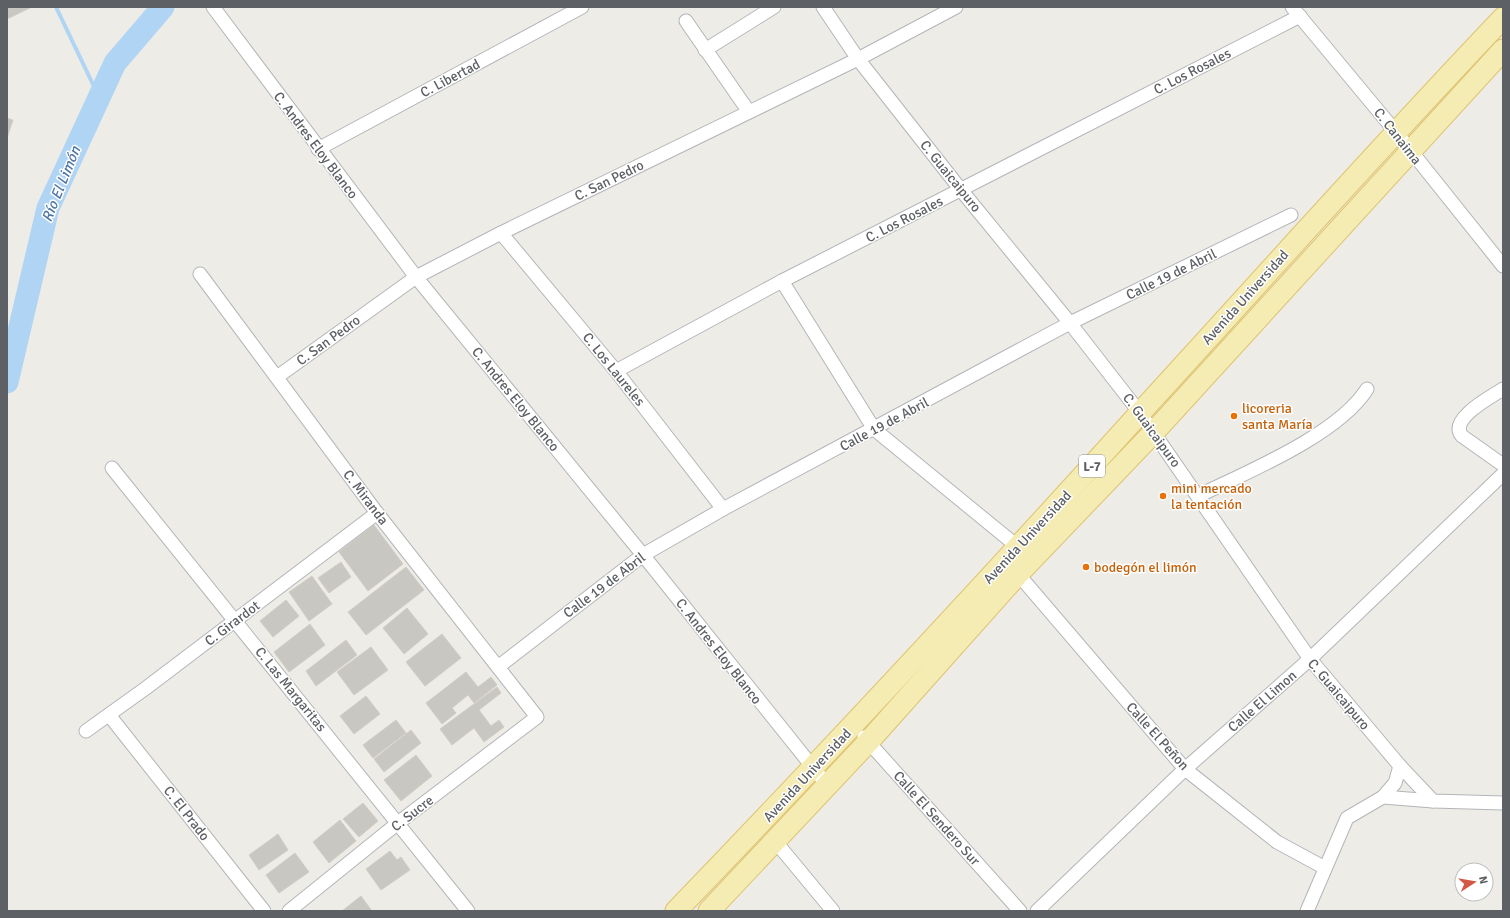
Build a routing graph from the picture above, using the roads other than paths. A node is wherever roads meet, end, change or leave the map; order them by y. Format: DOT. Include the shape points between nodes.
graph roads {
  1 [pos="582,7"];
  2 [pos="774,7"];
  3 [pos="823,7"];
  4 [pos="956,7"];
  5 [pos="216,12"];
  6 [pos="1296,12"];
  7 [pos="1503,18"];
  8 [pos="686,21"];
  9 [pos="705,50"];
  10 [pos="1503,50"];
  11 [pos="858,59"];
  12 [pos="748,112"];
  13 [pos="1395,131"];
  14 [pos="318,149"];
  15 [pos="1411,153"];
  16 [pos="961,190"];
  17 [pos="1291,216"];
  18 [pos="501,233"];
  19 [pos="1503,266"];
  20 [pos="200,274"];
  21 [pos="416,277"];
  22 [pos="782,281"];
  23 [pos="1070,323"];
  24 [pos="616,371"];
  25 [pos="277,377"];
  26 [pos="1367,388"];
  27 [pos="1503,389"];
  28 [pos="1140,413"];
  29 [pos="874,429"];
  30 [pos="1154,432"];
  31 [pos="1503,465"];
  32 [pos="112,468"];
  33 [pos="1503,474"];
  34 [pos="1198,496"];
  35 [pos="723,509"];
  36 [pos="377,513"];
  37 [pos="1018,547"];
  38 [pos="643,554"];
  39 [pos="1018,574"];
  40 [pos="236,620"];
  41 [pos="1310,659"];
  42 [pos="498,667"];
  43 [pos="109,715"];
  44 [pos="536,717"];
  45 [pos="852,727"];
  46 [pos="86,731"];
  47 [pos="869,741"];
  48 [pos="1400,766"];
  49 [pos="1185,769"];
  50 [pos="812,770"];
  51 [pos="827,786"];
  52 [pos="1383,797"];
  53 [pos="1433,801"];
  54 [pos="1503,803"];
  55 [pos="398,823"];
  56 [pos="775,841"];
  57 [pos="1325,868"];
  58 [pos="264,911"];
  59 [pos="289,911"];
  60 [pos="468,911"];
  61 [pos="676,911"];
  62 [pos="709,911"];
  63 [pos="833,911"];
  64 [pos="1020,911"];
  65 [pos="1036,911"];
  66 [pos="1307,911"];
  1 -- 14 [label="street, C. Libertad"];
  2 -- 9 [label="street"];
  3 -- 11 [label="street, C. Guaicaipuro"];
  4 -- 11 [label="street, C. San Pedro"];
  5 -- 14 [label="street, C. Andres Eloy Blanco"];
  6 -- 13 [label="street, C. Canaima"];
  6 -- 16 [label="street, C. Los Rosales"];
  7 -- 13 [label="main road, Avenida Universidad / L-7"];
  8 -- 9 [label="street"];
  9 -- 12 [label="street"];
  10 -- 15 [label="main road, Avenida Universidad / L-7"];
  11 -- 12 [label="street, C. San Pedro"];
  11 -- 16 [label="street, C. Guaicaipuro"];
  12 -- 18 [label="street, C. San Pedro"];
  13 -- 15 [label="street, C. Canaima"];
  13 -- 28 [label="main road, Avenida Universidad / L-7"];
  14 -- 21 [label="street, C. Andres Eloy Blanco"];
  15 -- 19 [label="street, C. Canaima"];
  15 -- 30 [label="main road, Avenida Universidad / L-7"];
  16 -- 22 [label="street, C. Los Rosales"];
  16 -- 23 [label="street, C. Guaicaipuro"];
  17 -- 23 [label="street, Calle 19 de Abril"];
  18 -- 21 [label="street, C. San Pedro"];
  18 -- 24 [label="street, C. Los Laureles"];
  20 -- 25 [label="street, C. Miranda"];
  21 -- 25 [label="street, C. San Pedro"];
  21 -- 38 [label="street, C. Andres Eloy Blanco"];
  22 -- 24 [label="street, C. Los Rosales"];
  22 -- 29 [label="street"];
  23 -- 28 [label="street, C. Guaicaipuro"];
  23 -- 29 [label="street, Calle 19 de Abril"];
  24 -- 35 [label="street, C. Los Laureles"];
  25 -- 36 [label="street, C. Miranda"];
  26 -- 34 [label="street" via="1348,412 1326,428 1280,455"];
  27 -- 31 [label="street" via="1470,412 1459,422 1458,428 1462,436"];
  28 -- 30 [label="street, C. Guaicaipuro"];
  28 -- 37 [label="main road, Avenida Universidad / L-7"];
  29 -- 35 [label="street, Calle 19 de Abril"];
  29 -- 37 [label="street"];
  30 -- 34 [label="street, C. Guaicaipuro"];
  30 -- 39 [label="main road, Avenida Universidad / L-7"];
  32 -- 40 [label="street, C. Las Margaritas"];
  33 -- 41 [label="street, Calle El Limon"];
  34 -- 41 [label="street, C. Guaicaipuro"];
  35 -- 38 [label="street, Calle 19 de Abril"];
  36 -- 40 [label="street, C. Girardot"];
  36 -- 42 [label="street, C. Miranda"];
  37 -- 45 [label="main road, Avenida Universidad / L-7"];
  38 -- 42 [label="street, Calle 19 de Abril"];
  38 -- 50 [label="street, C. Andres Eloy Blanco"];
  39 -- 47 [label="main road, Avenida Universidad / L-7"];
  39 -- 49 [label="street, Calle El Peñon"];
  40 -- 43 [label="street, C. Girardot"];
  40 -- 55 [label="street, C. Las Margaritas"];
  41 -- 48 [label="street, C. Guaicaipuro"];
  41 -- 49 [label="street, Calle El Limon"];
  42 -- 44 [label="street, C. Miranda"];
  43 -- 46 [label="street, C. Girardot"];
  43 -- 58 [label="street, C. El Prado"];
  44 -- 55 [label="street, C. Sucre"];
  45 -- 47 [label="street, Calle El Sendero Sur"];
  45 -- 50 [label="main road, Avenida Universidad / L-7"];
  47 -- 51 [label="main road, Avenida Universidad / L-7"];
  47 -- 64 [label="street, Calle El Sendero Sur"];
  48 -- 52 [label="street" via="1395,783"];
  48 -- 53 [label="street, C. Guaicaipuro"];
  49 -- 57 [label="street, Calle El Peñon" via="1277,842"];
  49 -- 65 [label="street, Calle El Limon"];
  50 -- 51 [label="street, C. Andres Eloy Blanco"];
  50 -- 61 [label="main road, Avenida Universidad / L-7"];
  51 -- 56 [label="main road, Avenida Universidad / L-7"];
  52 -- 53 [label="street"];
  52 -- 57 [label="street" via="1347,818"];
  53 -- 54 [label="street"];
  55 -- 59 [label="street, C. Sucre"];
  55 -- 60 [label="street, C. Las Margaritas"];
  56 -- 62 [label="main road, Avenida Universidad / L-7"];
  56 -- 63 [label="street"];
  57 -- 66 [label="street"];
}
